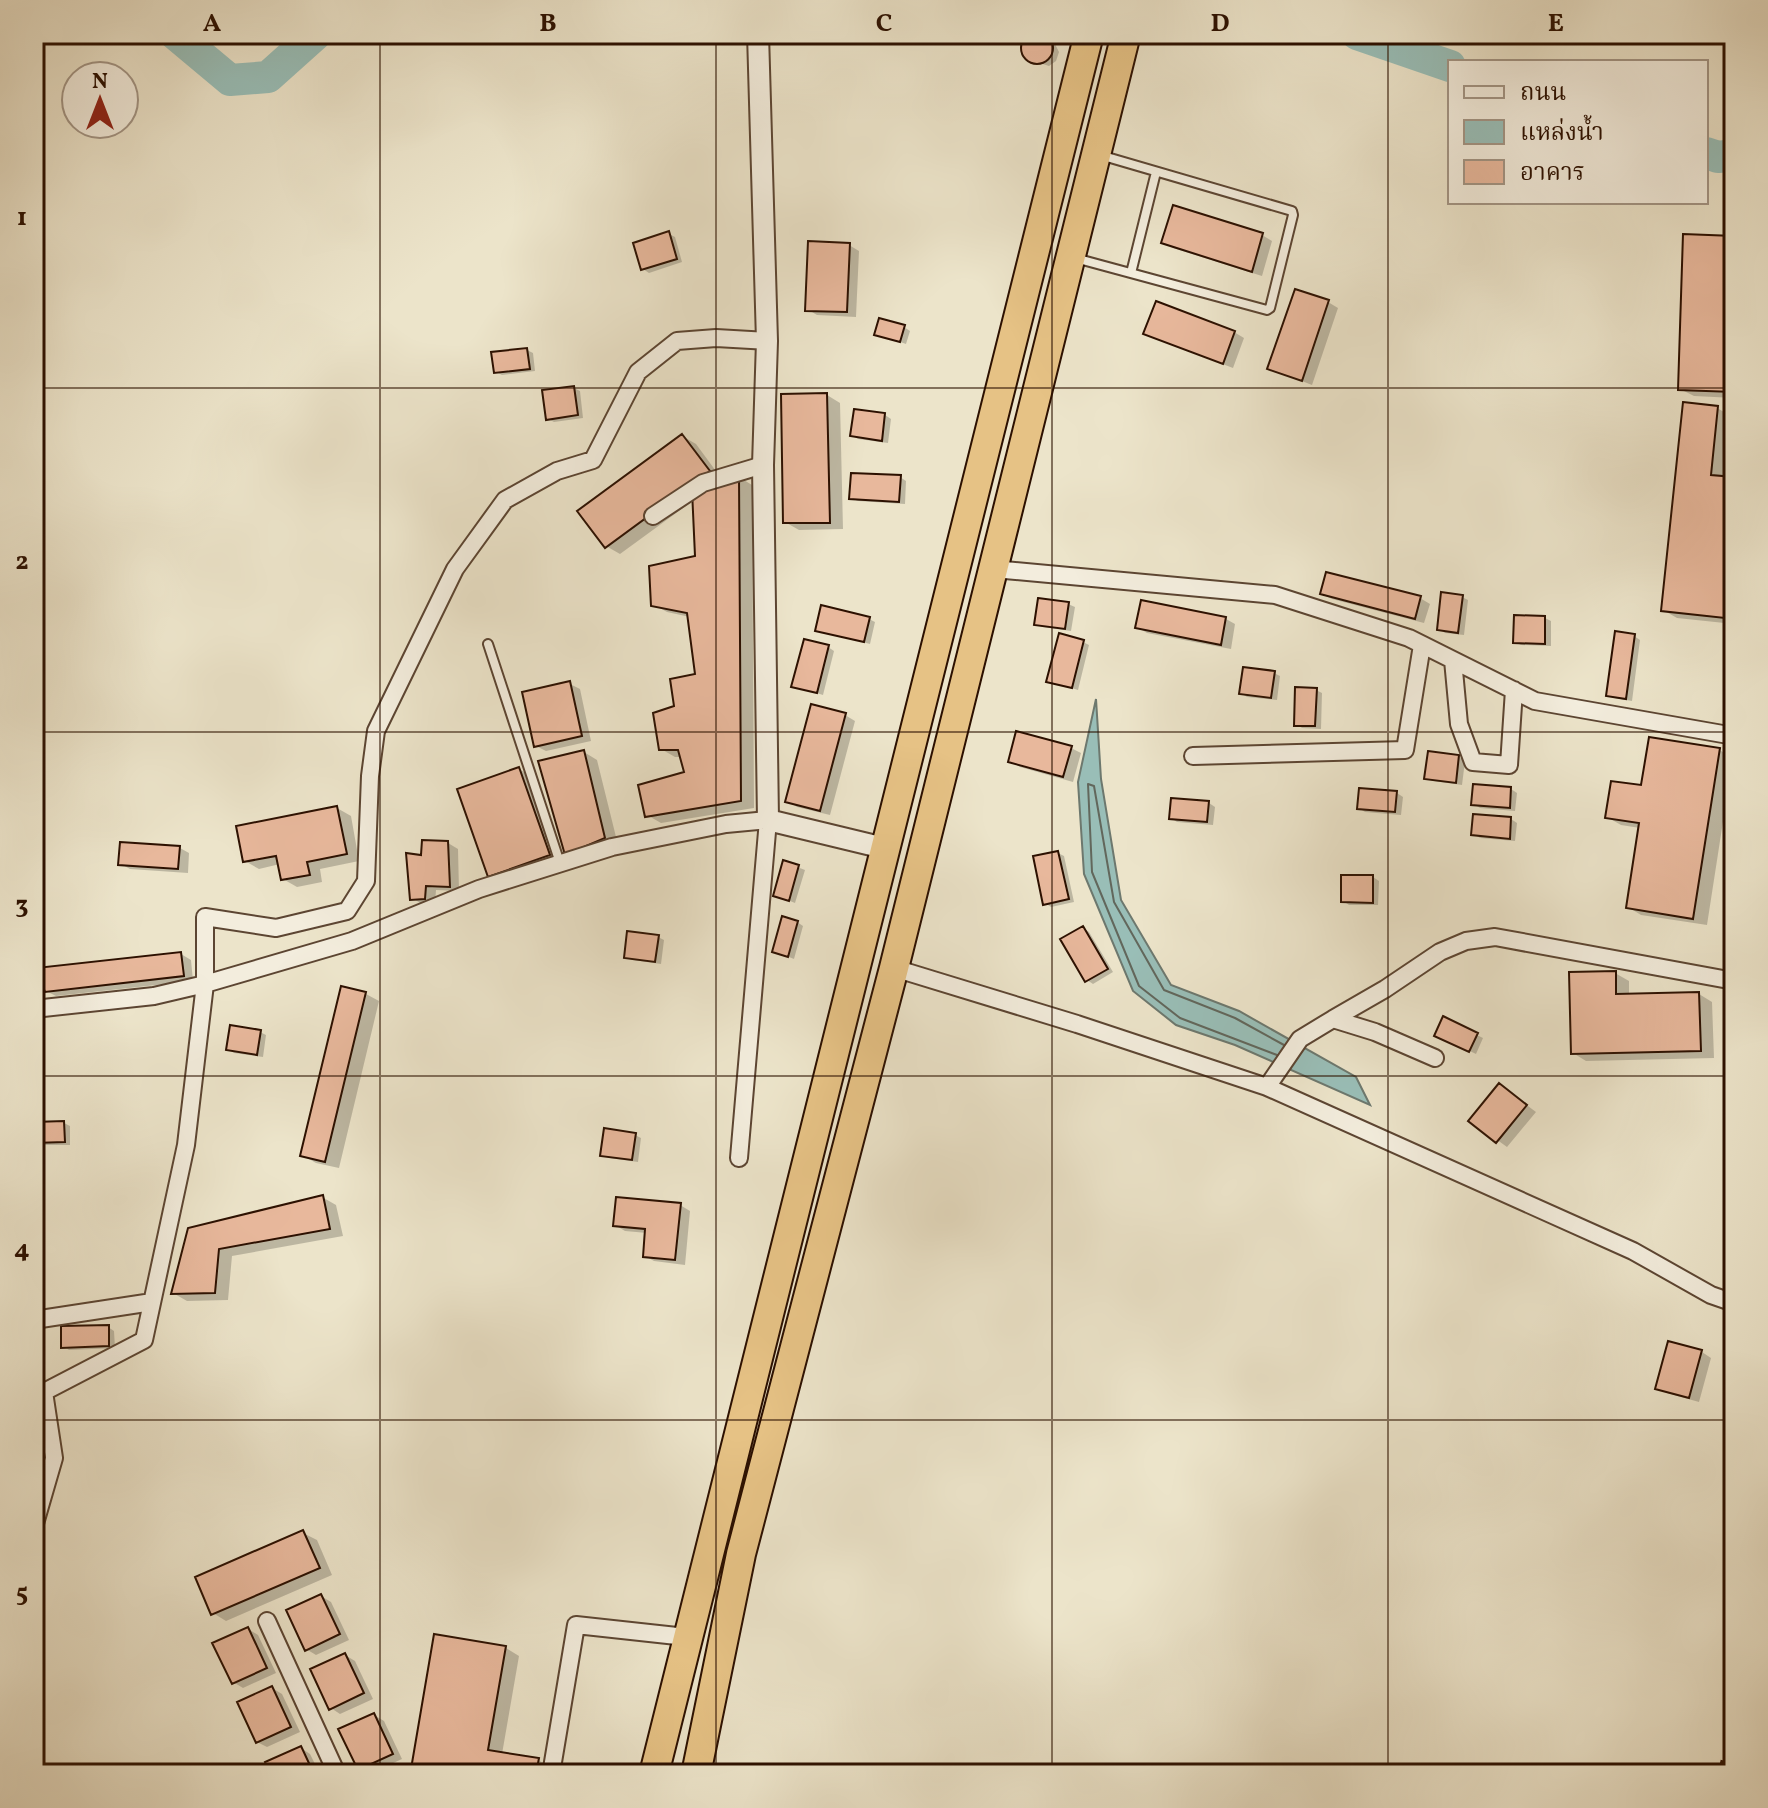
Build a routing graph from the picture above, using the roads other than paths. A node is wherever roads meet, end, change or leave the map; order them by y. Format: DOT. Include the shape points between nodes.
graph roads {
  1 [pos="758,34"];
  2 [pos="1089,34"];
  3 [pos="1126,34"];
  4 [pos="1095,154"];
  5 [pos="1156,172"];
  6 [pos="1071,257"];
  7 [pos="1131,273"];
  8 [pos="767,341"];
  9 [pos="763,465"];
  10 [pos="653,516"];
  11 [pos="994,569"];
  12 [pos="488,644"];
  13 [pos="1422,645"];
  14 [pos="1453,660"];
  15 [pos="1514,690"];
  16 [pos="1734,736"];
  17 [pos="1193,756"];
  18 [pos="768,820"];
  19 [pos="884,848"];
  20 [pos="560,863"];
  21 [pos="894,968"];
  22 [pos="1734,981"];
  23 [pos="205,984"];
  24 [pos="34,1009"];
  25 [pos="1333,1019"];
  26 [pos="1435,1058"];
  27 [pos="1271,1080"];
  28 [pos="739,1158"];
  29 [pos="152,1302"];
  30 [pos="1734,1303"];
  31 [pos="34,1320"];
  32 [pos="34,1527"];
  33 [pos="267,1621"];
  34 [pos="686,1637"];
  35 [pos="337,1774"];
  36 [pos="551,1774"];
  37 [pos="654,1774"];
  38 [pos="696,1774"];
  1 -- 8 [label="street"];
  2 -- 19 [label="highway"];
  3 -- 4 [label="highway"];
  4 -- 5 [label="lane"];
  4 -- 6 [label="highway"];
  5 -- 7 [label="lane"];
  5 -- 7 [label="lane" via="1292,211 1270,308"];
  6 -- 7 [label="lane"];
  6 -- 11 [label="highway"];
  8 -- 9 [label="street"];
  8 -- 23 [label="street" via="677,341 638,372 593,460 557,471 505,500 455,569 376,731 366,881 347,911 276,928 205,917"];
  9 -- 10 [label="street" via="703,483"];
  9 -- 18 [label="street"];
  11 -- 13 [label="street" via="1275,595"];
  11 -- 21 [label="highway"];
  12 -- 20 [label="lane"];
  13 -- 14 [label="street"];
  13 -- 17 [label="street" via="1405,750"];
  14 -- 15 [label="street"];
  14 -- 15 [label="street" via="1459,724 1473,762 1509,765"];
  15 -- 16 [label="street" via="1535,701"];
  18 -- 19 [label="street"];
  18 -- 20 [label="street" via="681,832"];
  18 -- 28 [label="street"];
  19 -- 34 [label="highway"];
  20 -- 23 [label="street" via="479,889 352,941"];
  21 -- 27 [label="street"];
  21 -- 38 [label="highway" via="741,1554"];
  22 -- 25 [label="street" via="1495,937 1440,952"];
  23 -- 24 [label="street" via="154,996"];
  23 -- 29 [label="street" via="186,1145"];
  25 -- 26 [label="street"];
  25 -- 27 [label="street" via="1300,1039"];
  27 -- 30 [label="street"];
  29 -- 31 [label="street"];
  29 -- 32 [label="street" via="144,1340 44,1392 54,1458"];
  33 -- 35 [label="street"];
  34 -- 36 [label="street" via="576,1625"];
  34 -- 37 [label="highway"];
}
